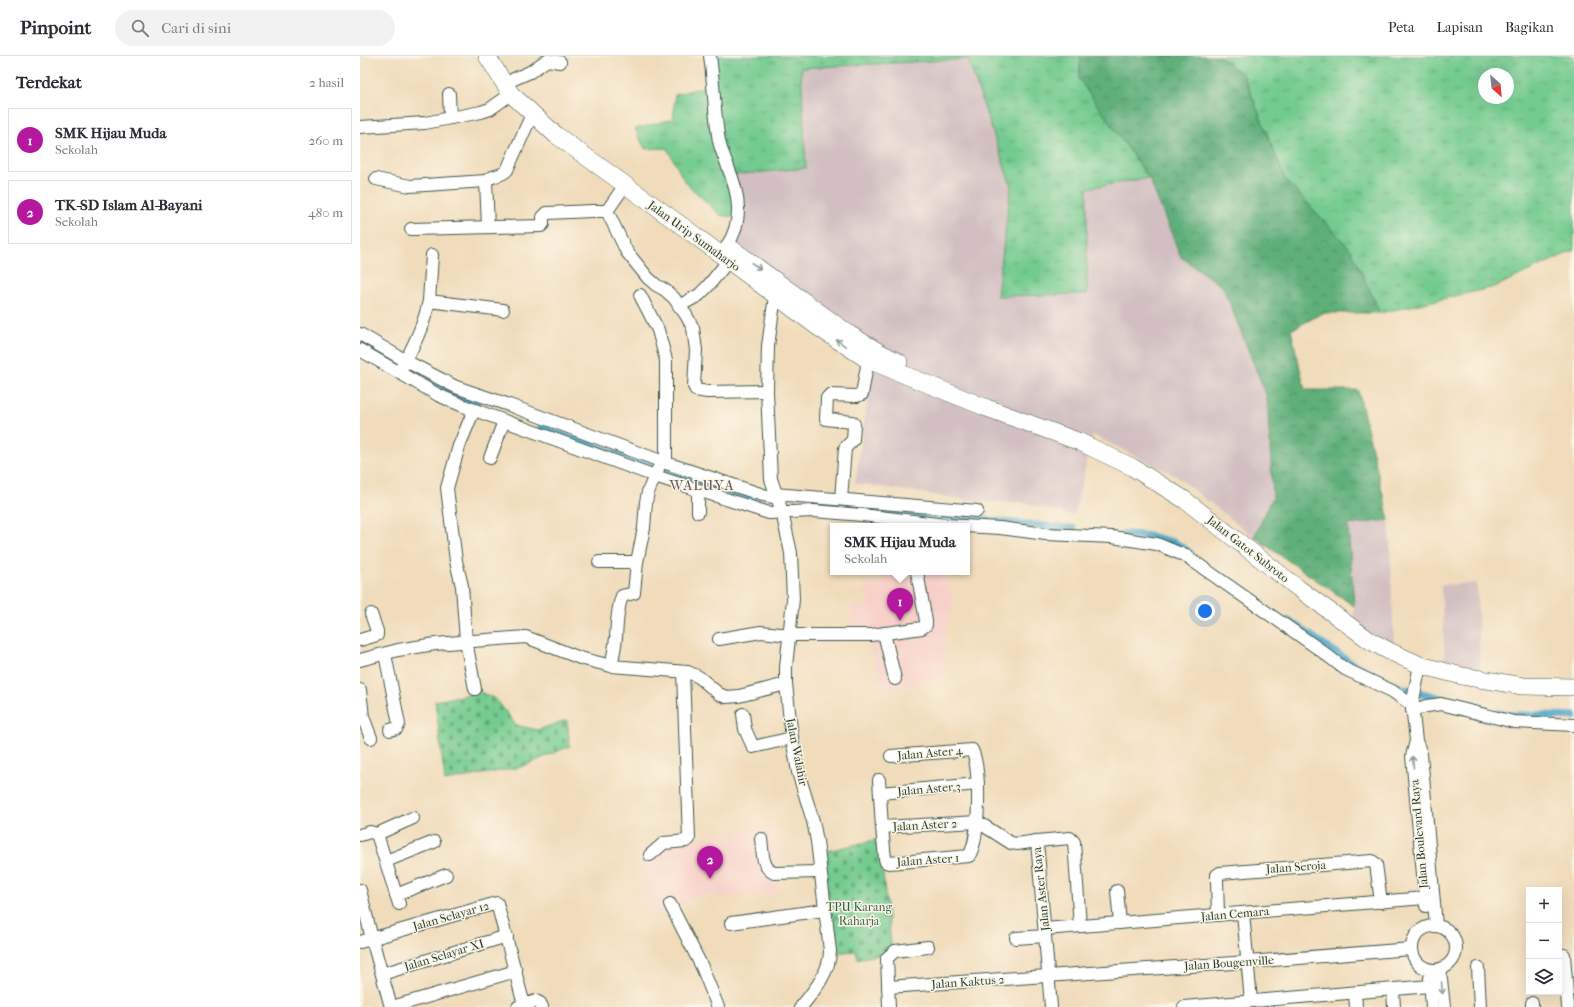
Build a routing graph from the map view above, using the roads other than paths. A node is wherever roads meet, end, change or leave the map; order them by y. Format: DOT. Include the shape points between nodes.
graph roads {
  1 [pos="487,56"];
  2 [pos="500,56"];
  3 [pos="710,56"];
  4 [pos="560,62"];
  5 [pos="513,87"];
  6 [pos="449,94"];
  7 [pos="532,114"];
  8 [pos="450,118"];
  9 [pos="360,127"];
  10 [pos="376,179"];
  11 [pos="486,181"];
  12 [pos="625,185"];
  13 [pos="607,211"];
  14 [pos="488,227"];
  15 [pos="411,230"];
  16 [pos="728,253"];
  17 [pos="432,255"];
  18 [pos="640,295"];
  19 [pos="775,296"];
  20 [pos="429,301"];
  21 [pos="679,306"];
  22 [pos="503,310"];
  23 [pos="360,334"];
  24 [pos="360,350"];
  25 [pos="868,360"];
  26 [pos="402,366"];
  27 [pos="928,380"];
  28 [pos="767,391"];
  29 [pos="474,410"];
  30 [pos="504,421"];
  31 [pos="490,458"];
  32 [pos="660,467"];
  33 [pos="698,491"];
  34 [pos="841,499"];
  35 [pos="779,503"];
  36 [pos="814,503"];
  37 [pos="854,507"];
  38 [pos="977,511"];
  39 [pos="698,512"];
  40 [pos="936,523"];
  41 [pos="970,526"];
  42 [pos="599,562"];
  43 [pos="636,562"];
  44 [pos="918,575"];
  45 [pos="371,614"];
  46 [pos="884,633"];
  47 [pos="790,635"];
  48 [pos="719,639"];
  49 [pos="360,640"];
  50 [pos="466,641"];
  51 [pos="385,654"];
  52 [pos="360,660"];
  53 [pos="1420,665"];
  54 [pos="611,666"];
  55 [pos="683,672"];
  56 [pos="1574,675"];
  57 [pos="895,679"];
  58 [pos="786,684"];
  59 [pos="1574,687"];
  60 [pos="475,689"];
  61 [pos="360,690"];
  62 [pos="1412,705"];
  63 [pos="743,714"];
  64 [pos="1574,725"];
  65 [pos="390,730"];
  66 [pos="370,738"];
  67 [pos="792,738"];
  68 [pos="1416,741"];
  69 [pos="891,756"];
  70 [pos="978,784"];
  71 [pos="879,786"];
  72 [pos="413,818"];
  73 [pos="978,822"];
  74 [pos="882,828"];
  75 [pos="377,834"];
  76 [pos="360,835"];
  77 [pos="761,839"];
  78 [pos="1037,841"];
  79 [pos="434,842"];
  80 [pos="650,855"];
  81 [pos="386,861"];
  82 [pos="820,872"];
  83 [pos="446,875"];
  84 [pos="360,890"];
  85 [pos="1117,891"];
  86 [pos="1425,898"];
  87 [pos="1381,902"];
  88 [pos="670,904"];
  89 [pos="824,910"];
  90 [pos="1243,913"];
  91 [pos="1218,915"];
  92 [pos="731,923"];
  93 [pos="1120,923"];
  94 [pos="1080,926"];
  95 [pos="1432,926"];
  96 [pos="1045,932"];
  97 [pos="507,936"];
  98 [pos="1016,938"];
  99 [pos="366,940"];
  100 [pos="928,948"];
  101 [pos="1411,949"];
  102 [pos="1564,955"];
  103 [pos="1248,962"];
  104 [pos="1478,968"];
  105 [pos="1435,970"];
  106 [pos="516,971"];
  107 [pos="382,974"];
  108 [pos="1048,976"];
  109 [pos="1430,986"];
  110 [pos="888,987"];
  111 [pos="1393,990"];
  112 [pos="1355,993"];
  113 [pos="1317,1001"];
  114 [pos="1279,1003"];
  115 [pos="1244,1004"];
  116 [pos="520,1006"];
  117 [pos="1203,1006"];
  118 [pos="392,1007"];
  119 [pos="542,1007"];
  120 [pos="718,1007"];
  121 [pos="801,1007"];
  122 [pos="889,1007"];
  123 [pos="1051,1007"];
  124 [pos="1184,1007"];
  125 [pos="1356,1007"];
  126 [pos="1394,1007"];
  127 [pos="1432,1007"];
  128 [pos="1444,1007"];
  129 [pos="1480,1007"];
  130 [pos="1568,1007"];
  1 -- 5 [label="highway, Jalan Urip Sumaharjo"];
  2 -- 5 [label="highway, Jalan Urip Sumaharjo"];
  3 -- 16 [label="street" via="719,142 739,207"];
  4 -- 5 [label="street" via="547,60"];
  5 -- 7 [label="highway, Jalan Urip Sumaharjo"];
  5 -- 8 [label="street" via="494,106 481,112"];
  5 -- 16 [label="highway, Jalan Urip Sumaharjo"];
  6 -- 8 [label="street"];
  7 -- 11 [label="street" via="507,170"];
  7 -- 12 [label="highway, Jalan Urip Sumaharjo" via="556,135"];
  8 -- 9 [label="street" via="425,123"];
  10 -- 11 [label="street" via="416,186"];
  11 -- 14 [label="street"];
  12 -- 13 [label="street"];
  12 -- 16 [label="highway, Jalan Urip Sumaharjo"];
  13 -- 14 [label="street" via="547,213 541,226"];
  13 -- 21 [label="street" via="635,263"];
  14 -- 15 [label="street"];
  16 -- 19 [label="highway, Jalan Urip Sumaharjo"];
  16 -- 21 [label="street" via="708,286 699,295"];
  16 -- 27 [label="highway, Jalan Urip Sumaharjo, one-way" via="849,334"];
  17 -- 20 [label="street"];
  18 -- 32 [label="street" via="658,330 666,360"];
  25 -- 19 [label="highway, Jalan Urip Sumaharjo, one-way" via="844,346"];
  19 -- 28 [label="street, Jalan Walahir" via="768,346"];
  20 -- 22 [label="street"];
  20 -- 26 [label="street" via="420,332"];
  21 -- 28 [label="street" via="693,328 696,390"];
  23 -- 26 [label="street"];
  24 -- 26 [label="street"];
  25 -- 27 [label="highway, Jalan Urip Sumaharjo"];
  25 -- 34 [label="street" via="862,394 830,394 826,398 826,419 854,424 853,440 845,449"];
  26 -- 29 [label="street" via="438,395"];
  26 -- 32 [label="street" via="503,402"];
  27 -- 53 [label="highway, Jalan Gatot Subroto" via="1080,442 1138,471 1185,500 1369,640"];
  27 -- 56 [label="highway, Jalan Gatot Subroto" via="1084,432 1137,459 1185,488 1230,520 1317,590 1399,645 1426,655 1490,671 1525,676"];
  28 -- 35 [label="street, Jalan Walahir" via="770,461"];
  29 -- 30 [label="street"];
  29 -- 50 [label="street" via="459,446 448,488"];
  30 -- 31 [label="street"];
  30 -- 32 [label="street"];
  32 -- 33 [label="street"];
  32 -- 35 [label="street" via="763,496"];
  32 -- 43 [label="street" via="646,502 644,528"];
  33 -- 35 [label="street" via="769,513"];
  33 -- 39 [label="street"];
  34 -- 36 [label="street"];
  34 -- 37 [label="street"];
  35 -- 36 [label="street"];
  35 -- 36 [label="street"];
  35 -- 47 [label="street, Jalan Walahir" via="791,553 793,599"];
  36 -- 37 [label="street"];
  37 -- 38 [label="street"];
  37 -- 40 [label="street"];
  41 -- 62 [label="street" via="1140,540 1162,545 1186,556 1345,669 1392,691"];
  42 -- 43 [label="street"];
  43 -- 54 [label="street" via="634,594 622,596 616,617 616,639"];
  44 -- 46 [label="street" via="926,625"];
  45 -- 49 [label="street" via="377,635"];
  46 -- 47 [label="street"];
  46 -- 57 [label="street"];
  47 -- 48 [label="street" via="761,632"];
  47 -- 58 [label="street, Jalan Walahir"];
  50 -- 51 [label="street"];
  50 -- 54 [label="street" via="526,637 580,658"];
  50 -- 60 [label="street"];
  51 -- 52 [label="street"];
  51 -- 65 [label="street" via="399,724"];
  53 -- 59 [label="highway, Jalan Gatot Subroto" via="1462,676 1523,686"];
  53 -- 62 [label="street, Jalan Boulevard Raya"];
  54 -- 55 [label="street"];
  55 -- 58 [label="street" via="699,677 719,694 726,696 739,696"];
  55 -- 80 [label="street" via="689,839 664,843"];
  58 -- 67 [label="street, Jalan Walahir"];
  61 -- 66 [label="street" via="363,717"];
  62 -- 64 [label="street" via="1441,704 1514,722"];
  62 -- 68 [label="street, Jalan Boulevard Raya"];
  63 -- 67 [label="street" via="744,729 753,747"];
  67 -- 82 [label="street, Jalan Walahir" via="798,772 814,821"];
  86 -- 68 [label="street, Jalan Boulevard Raya, one-way" via="1412,756"];
  68 -- 95 [label="street, Jalan Boulevard Raya" via="1421,757"];
  69 -- 70 [label="street, Jalan Aster 4" via="970,750 974,752"];
  70 -- 71 [label="street, Jalan Aster 3"];
  70 -- 73 [label="street"];
  71 -- 74 [label="street, Jalan Aster 2"];
  72 -- 75 [label="street"];
  73 -- 74 [label="street, Jalan Aster 2"];
  73 -- 74 [label="street, Jalan Aster 1" via="969,856 889,863 885,859"];
  73 -- 78 [label="street, Jalan Aster Raya" via="1011,843"];
  75 -- 76 [label="street" via="370,832"];
  75 -- 81 [label="street"];
  77 -- 82 [label="street" via="765,864 770,871"];
  78 -- 94 [label="street" via="1070,838 1074,842"];
  78 -- 96 [label="street, Jalan Aster Raya"];
  79 -- 81 [label="street"];
  81 -- 83 [label="street" via="398,899"];
  82 -- 89 [label="street, Jalan Walahir"];
  84 -- 99 [label="street"];
  85 -- 93 [label="street"];
  86 -- 87 [label="street, Jalan Cemara"];
  86 -- 95 [label="street, Jalan Boulevard Raya"];
  87 -- 90 [label="street, Jalan Cemara"];
  87 -- 91 [label="street, Jalan Seroja" via="1376,864 1372,861 1220,873 1216,880"];
  88 -- 120 [label="street" via="702,967"];
  89 -- 92 [label="street"];
  89 -- 121 [label="street, Jalan Walahir" via="830,960 812,994"];
  90 -- 91 [label="street, Jalan Cemara"];
  90 -- 103 [label="street"];
  91 -- 93 [label="street, Jalan Cemara"];
  93 -- 94 [label="street, Jalan Cemara"];
  94 -- 96 [label="street, Jalan Cemara"];
  95 -- 101 [label="street" via="1419,931 1413,939"];
  95 -- 105 [label="street" via="1446,929 1453,936 1456,946 1455,956 1449,964"];
  96 -- 98 [label="street, Jalan Cemara"];
  96 -- 108 [label="street, Jalan Aster Raya"];
  97 -- 99 [label="street, Jalan Selayar 12" via="497,903"];
  97 -- 106 [label="street"];
  97 -- 107 [label="street, Jalan Selayar XI"];
  99 -- 107 [label="street"];
  100 -- 110 [label="street" via="895,951 890,954 887,958"];
  101 -- 103 [label="street, Jalan Bougenville"];
  101 -- 105 [label="street" via="1414,959 1420,966"];
  102 -- 130 [label="street"];
  103 -- 108 [label="street, Jalan Bougenville"];
  103 -- 115 [label="street"];
  104 -- 129 [label="street"];
  105 -- 109 [label="street"];
  105 -- 128 [label="street, one-way"];
  106 -- 116 [label="street"];
  106 -- 118 [label="street"];
  107 -- 118 [label="street"];
  108 -- 110 [label="street, Jalan Kaktus 2"];
  108 -- 123 [label="street, Jalan Aster Raya"];
  109 -- 111 [label="street"];
  109 -- 127 [label="street"];
  110 -- 122 [label="street"];
  111 -- 112 [label="street"];
  111 -- 126 [label="street"];
  112 -- 113 [label="street"];
  112 -- 125 [label="street"];
  113 -- 114 [label="street"];
  114 -- 115 [label="street"];
  115 -- 117 [label="street"];
  116 -- 119 [label="street" via="536,1001"];
  117 -- 124 [label="street"];
}
